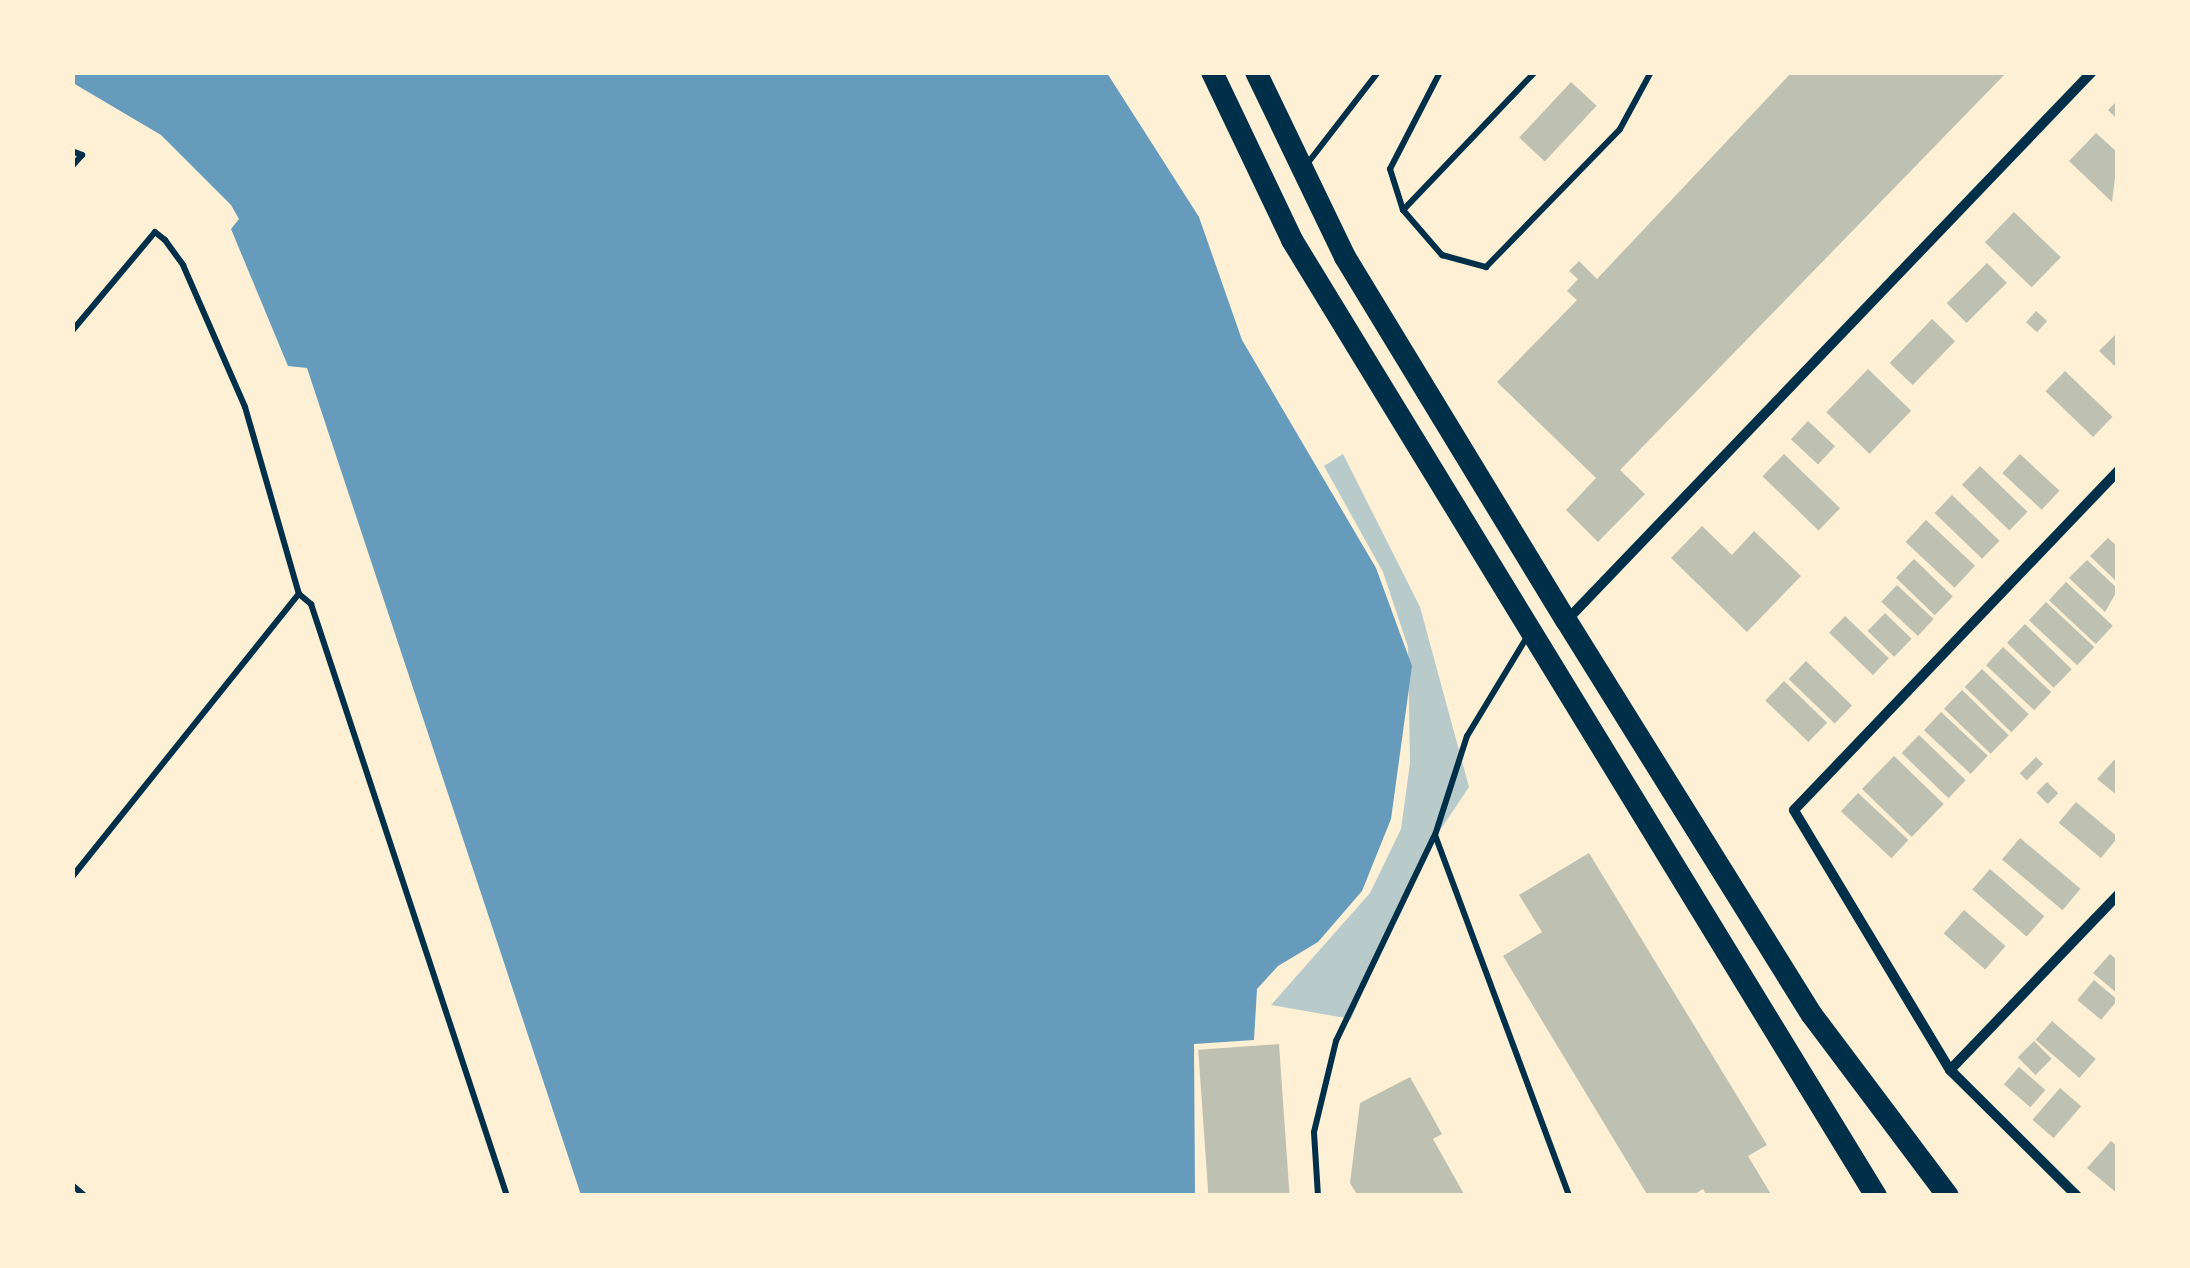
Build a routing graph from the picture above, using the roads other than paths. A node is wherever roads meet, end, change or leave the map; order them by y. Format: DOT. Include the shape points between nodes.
graph roads {
  1 [pos="1212,72"];
  2 [pos="1256,72"];
  3 [pos="1378,72"];
  4 [pos="1440,72"];
  5 [pos="1535,72"];
  6 [pos="1651,72"];
  7 [pos="2092,72"];
  8 [pos="72,151"];
  9 [pos="72,166"];
  10 [pos="1300,173"];
  11 [pos="1403,210"];
  12 [pos="72,331"];
  13 [pos="2118,471"];
  14 [pos="299,594"];
  15 [pos="1566,620"];
  16 [pos="1531,632"];
  17 [pos="1435,834"];
  18 [pos="72,877"];
  19 [pos="2118,896"];
  20 [pos="1950,1070"];
  21 [pos="72,1185"];
  22 [pos="85,1196"];
  23 [pos="507,1196"];
  24 [pos="1318,1196"];
  25 [pos="1569,1196"];
  26 [pos="1876,1196"];
  27 [pos="1948,1196"];
  28 [pos="2077,1196"];
  1 -- 16 [label="highway" via="1286,230"];
  2 -- 10 [label="highway"];
  3 -- 10 [label="lane"];
  4 -- 11 [label="lane" via="1390,170"];
  5 -- 11 [label="lane"];
  6 -- 11 [label="lane" via="1620,129 1486,267 1442,256"];
  7 -- 15 [label="street"];
  8 -- 9 [label="lane" via="82,155"];
  10 -- 15 [label="highway"];
  12 -- 14 [label="lane" via="155,232 165,240 183,265 246,407"];
  13 -- 20 [label="street" via="1794,810"];
  14 -- 18 [label="lane"];
  14 -- 23 [label="lane" via="311,604"];
  15 -- 27 [label="highway" via="1786,975"];
  16 -- 17 [label="lane" via="1467,736"];
  16 -- 26 [label="highway"];
  17 -- 24 [label="lane" via="1336,1041 1314,1132"];
  17 -- 25 [label="lane"];
  19 -- 20 [label="street"];
  20 -- 28 [label="street"];
  21 -- 22 [label="lane"];
}
